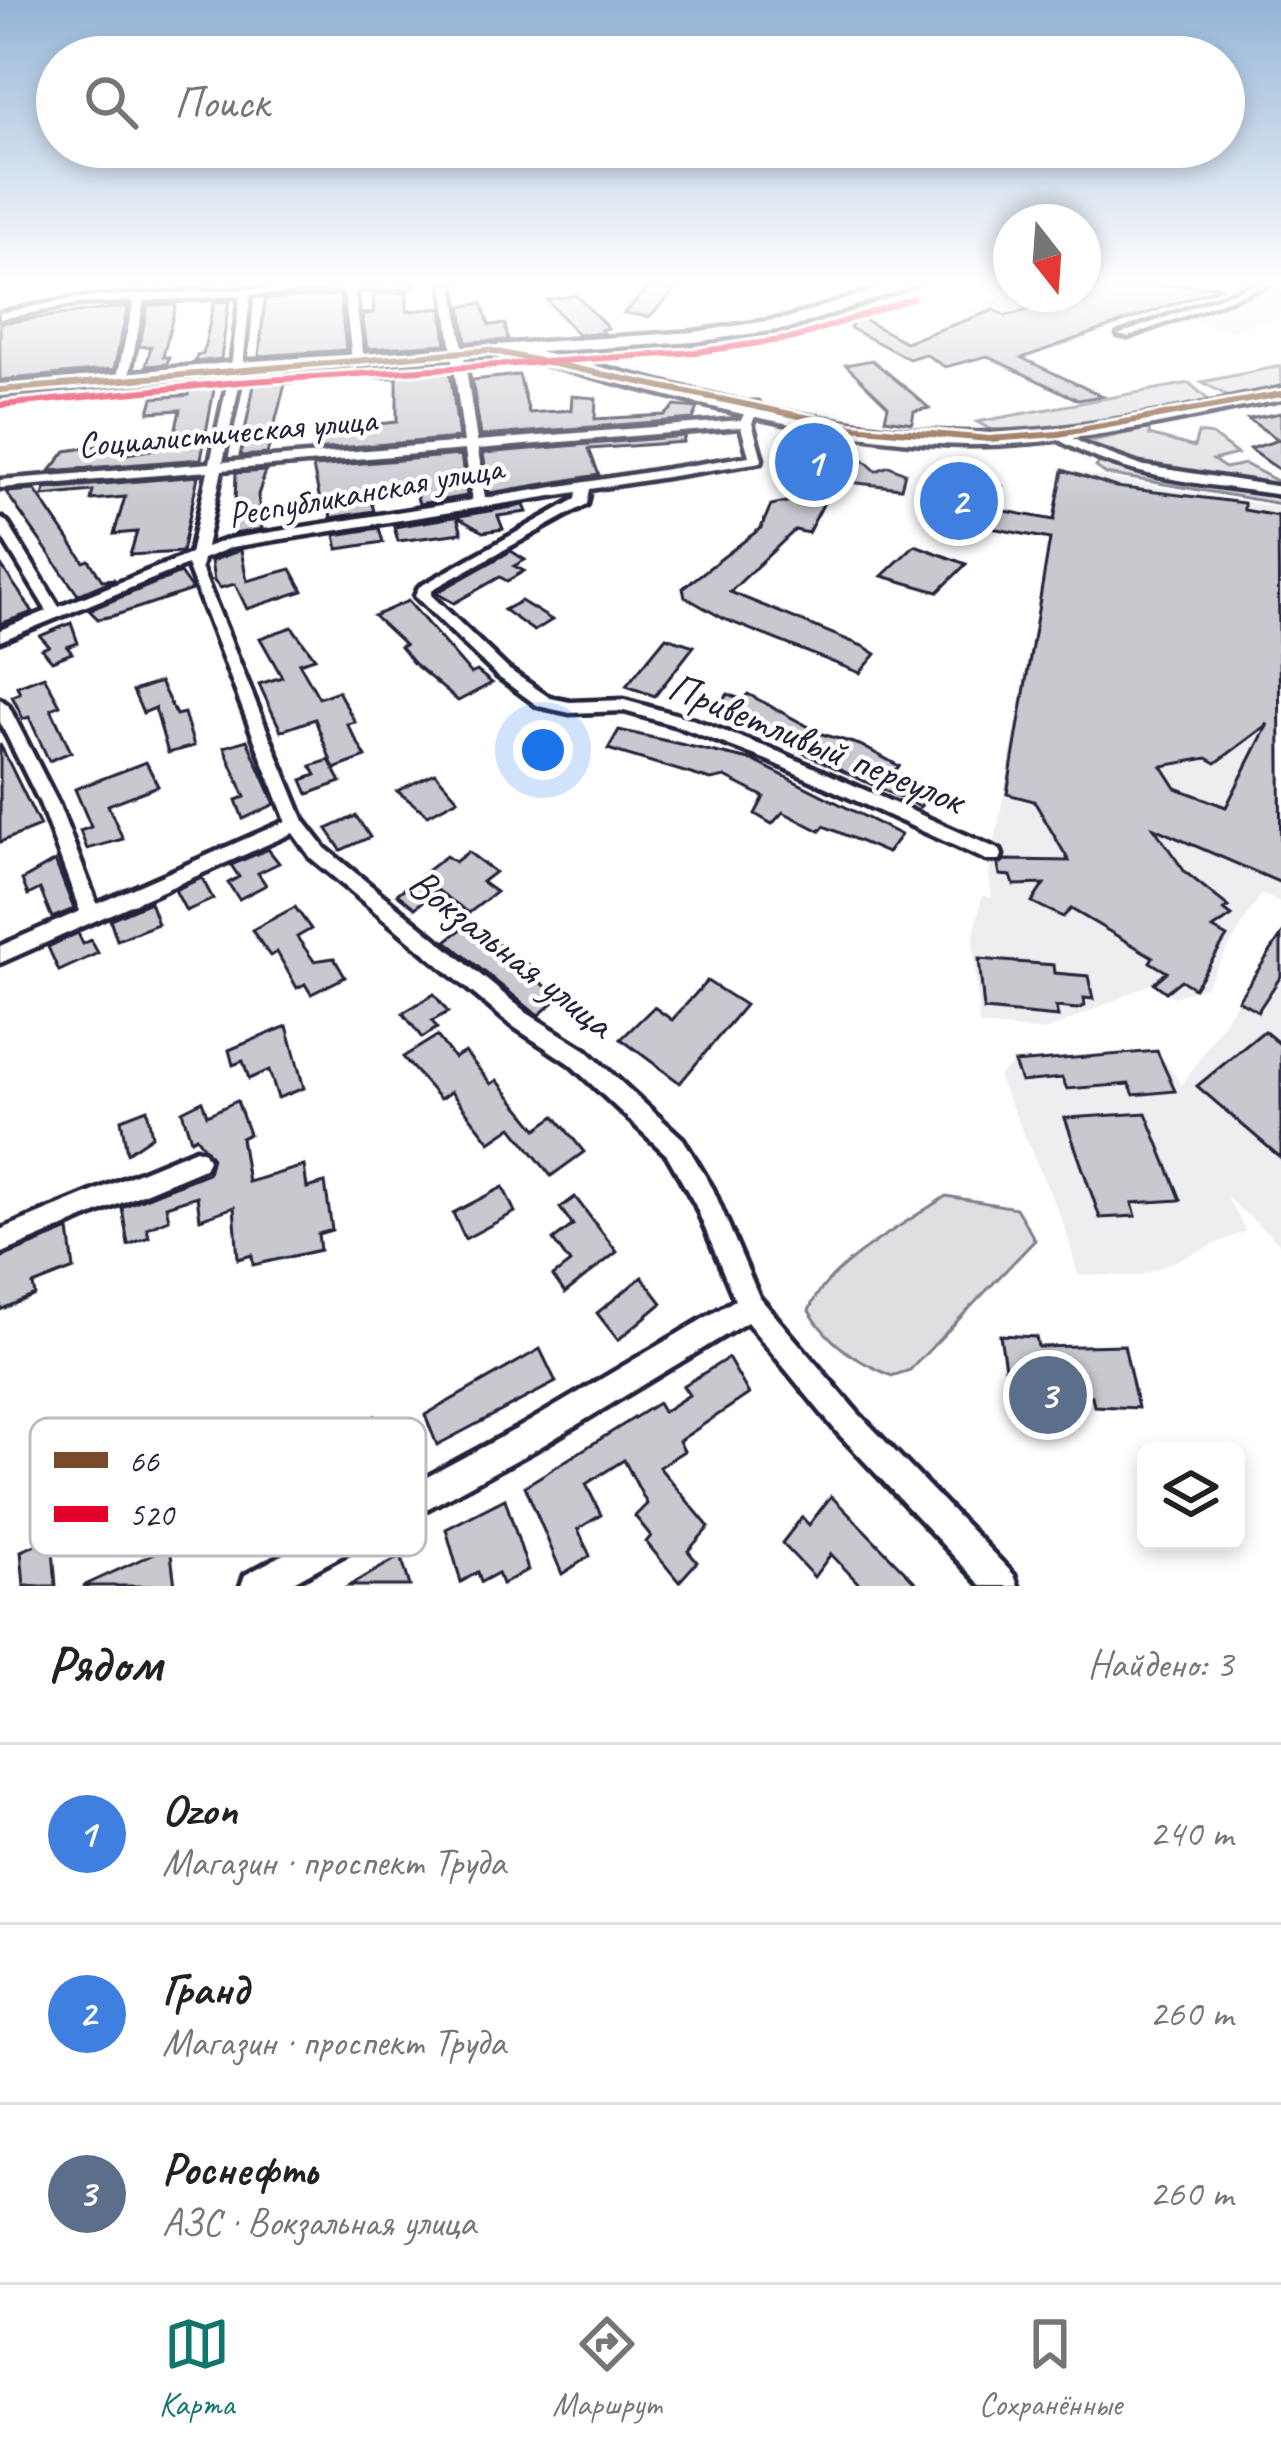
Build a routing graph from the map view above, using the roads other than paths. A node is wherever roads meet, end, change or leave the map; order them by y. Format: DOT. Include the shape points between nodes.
graph roads {
  1 [pos="127,358"];
  2 [pos="238,358"];
  3 [pos="372,358"];
  4 [pos="457,358"];
  5 [pos="520,358"];
  6 [pos="358,359"];
  7 [pos="237,368"];
  8 [pos="123,377"];
  9 [pos="0,390"];
  10 [pos="1281,394"];
  11 [pos="750,415"];
  12 [pos="1058,434"];
  13 [pos="469,441"];
  14 [pos="218,462"];
  15 [pos="0,484"];
  16 [pos="584,488"];
  17 [pos="1281,491"];
  18 [pos="479,501"];
  19 [pos="0,522"];
  20 [pos="198,552"];
  21 [pos="56,614"];
  22 [pos="0,636"];
  23 [pos="0,705"];
  24 [pos="296,824"];
  25 [pos="993,855"];
  26 [pos="91,915"];
  27 [pos="0,955"];
  28 [pos="196,1160"];
  29 [pos="0,1242"];
  30 [pos="750,1306"];
  31 [pos="426,1494"];
  32 [pos="311,1556"];
  33 [pos="256,1586"];
  34 [pos="1003,1586"];
  1 -- 8 [label="street"];
  2 -- 7 [label="street, Вокзальная улица"];
  3 -- 6 [label="main road"];
  4 -- 13 [label="street"];
  5 -- 11 [label="main road"];
  6 -- 7 [label="main road"];
  7 -- 8 [label="main road"];
  7 -- 14 [label="street, Вокзальная улица"];
  8 -- 9 [label="main road"];
  10 -- 12 [label="main road"];
  11 -- 12 [label="main road" via="918,437"];
  11 -- 13 [label="street, Социалистическая улица"];
  11 -- 16 [label="street, Республиканская улица" via="756,460"];
  12 -- 17 [label="street" via="1129,466"];
  13 -- 14 [label="street, Социалистическая улица"];
  13 -- 18 [label="street"];
  14 -- 15 [label="street, Социалистическая улица"];
  14 -- 20 [label="street, Вокзальная улица"];
  16 -- 18 [label="street, Республиканская улица"];
  16 -- 25 [label="street, Приветливый переулок" via="582,501 426,587 423,596 533,698 574,710 637,707"];
  18 -- 20 [label="street, Республиканская улица"];
  19 -- 21 [label="street"];
  20 -- 21 [label="street, Республиканская улица"];
  20 -- 24 [label="street, Вокзальная улица" via="194,568"];
  21 -- 22 [label="street, Республиканская улица"];
  23 -- 26 [label="street" via="49,802"];
  24 -- 26 [label="street"];
  24 -- 30 [label="street, Вокзальная улица" via="318,853 519,1019 578,1057 676,1147"];
  26 -- 27 [label="street"];
  28 -- 29 [label="street"];
  30 -- 31 [label="street"];
  30 -- 34 [label="street, Вокзальная улица"];
  32 -- 33 [label="street"];
}
